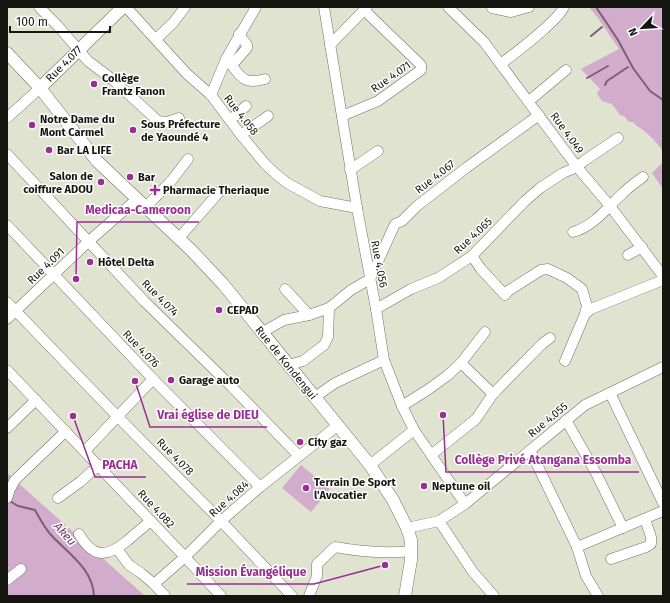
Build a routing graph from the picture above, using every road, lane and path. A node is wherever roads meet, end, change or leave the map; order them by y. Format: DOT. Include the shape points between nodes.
graph roads {
  1 [pos="39,7"];
  2 [pos="124,7"];
  3 [pos="185,7"];
  4 [pos="256,7"];
  5 [pos="324,7"];
  6 [pos="448,7"];
  7 [pos="529,7"];
  8 [pos="564,7"];
  9 [pos="366,8"];
  10 [pos="492,8"];
  11 [pos="239,34"];
  12 [pos="156,39"];
  13 [pos="330,45"];
  14 [pos="79,50"];
  15 [pos="7,53"];
  16 [pos="229,62"];
  17 [pos="502,64"];
  18 [pos="566,70"];
  19 [pos="265,79"];
  20 [pos="40,88"];
  21 [pos="211,95"];
  22 [pos="529,101"];
  23 [pos="246,106"];
  24 [pos="539,115"];
  25 [pos="268,116"];
  26 [pos="342,116"];
  27 [pos="7,118"];
  28 [pos="179,118"];
  29 [pos="230,120"];
  30 [pos="241,135"];
  31 [pos="618,138"];
  32 [pos="378,151"];
  33 [pos="7,154"];
  34 [pos="188,159"];
  35 [pos="577,167"];
  36 [pos="350,170"];
  37 [pos="643,177"];
  38 [pos="221,190"];
  39 [pos="137,199"];
  40 [pos="610,206"];
  41 [pos="146,207"];
  42 [pos="357,208"];
  43 [pos="7,225"];
  44 [pos="573,232"];
  45 [pos="179,238"];
  46 [pos="89,241"];
  47 [pos="642,247"];
  48 [pos="628,255"];
  49 [pos="472,256"];
  50 [pos="54,275"];
  51 [pos="663,276"];
  52 [pos="370,279"];
  53 [pos="663,280"];
  54 [pos="285,289"];
  55 [pos="7,302"];
  56 [pos="329,308"];
  57 [pos="376,308"];
  58 [pos="16,311"];
  59 [pos="586,314"];
  60 [pos="309,315"];
  61 [pos="7,319"];
  62 [pos="485,332"];
  63 [pos="261,333"];
  64 [pos="550,338"];
  65 [pos="384,360"];
  66 [pos="564,361"];
  67 [pos="461,363"];
  68 [pos="288,365"];
  69 [pos="662,368"];
  70 [pos="7,370"];
  71 [pos="153,379"];
  72 [pos="610,393"];
  73 [pos="493,394"];
  74 [pos="315,397"];
  75 [pos="36,400"];
  76 [pos="402,406"];
  77 [pos="118,417"];
  78 [pos="566,420"];
  79 [pos="337,426"];
  80 [pos="7,428"];
  81 [pos="414,430"];
  82 [pos="66,431"];
  83 [pos="530,450"];
  84 [pos="85,451"];
  85 [pos="431,455"];
  86 [pos="298,456"];
  87 [pos="99,465"];
  88 [pos="370,465"];
  89 [pos="260,488"];
  90 [pos="7,498"];
  91 [pos="58,498"];
  92 [pos="663,503"];
  93 [pos="465,504"];
  94 [pos="663,511"];
  95 [pos="645,519"];
  96 [pos="151,520"];
  97 [pos="439,520"];
  98 [pos="222,521"];
  99 [pos="407,528"];
  100 [pos="623,528"];
  101 [pos="79,534"];
  102 [pos="577,547"];
  103 [pos="117,549"];
  104 [pos="411,551"];
  105 [pos="185,557"];
  106 [pos="611,560"];
  107 [pos="22,569"];
  108 [pos="7,580"];
  109 [pos="154,584"];
  110 [pos="165,596"];
  111 [pos="221,596"];
  112 [pos="292,596"];
  113 [pos="309,596"];
  114 [pos="405,596"];
  115 [pos="494,596"];
  116 [pos="598,596"];
  1 -- 14 [label="street"];
  2 -- 12 [label="street, Rue 4.058"];
  2 -- 14 [label="main road, Rue 4.077"];
  3 -- 12 [label="street"];
  4 -- 11 [label="street"];
  5 -- 13 [label="street, Rue 4.056"];
  6 -- 17 [label="street, Rue 4.049" via="484,42"];
  7 -- 10 [label="street" via="511,12"];
  8 -- 17 [label="street" via="545,28"];
  9 -- 13 [label="street"];
  9 -- 26 [label="street, Rue 4.071" via="421,65 421,70 378,101"];
  11 -- 16 [label="street"];
  11 -- 16 [label="street" via="248,48"];
  12 -- 21 [label="street, Rue 4.058" via="187,74"];
  13 -- 26 [label="street, Rue 4.056"];
  14 -- 20 [label="main road, Rue 4.077"];
  14 -- 28 [label="street" via="88,61 158,121 167,122"];
  15 -- 20 [label="main road, Rue de Kondengui"];
  16 -- 19 [label="street" via="245,80 250,82"];
  16 -- 21 [label="street"];
  17 -- 22 [label="street, Rue 4.049"];
  18 -- 22 [label="street"];
  20 -- 27 [label="street"];
  20 -- 39 [label="main road, Rue de Kondengui" via="96,161"];
  21 -- 29 [label="street, Rue 4.058"];
  22 -- 24 [label="street, Rue 4.049"];
  23 -- 29 [label="street"];
  24 -- 35 [label="street, Rue 4.049"];
  24 -- 52 [label="street, Rue 4.067" via="395,224"];
  25 -- 30 [label="street"];
  26 -- 36 [label="street, Rue 4.056"];
  29 -- 30 [label="street, Rue 4.058"];
  30 -- 42 [label="street, Rue 4.058" via="266,164 287,183 320,201"];
  31 -- 35 [label="street, Rue 4.065"];
  32 -- 36 [label="street"];
  33 -- 46 [label="street, Rue 4.074"];
  34 -- 41 [label="street"];
  35 -- 40 [label="street, Rue 4.049"];
  35 -- 49 [label="street, Rue 4.065" via="540,188"];
  36 -- 42 [label="street, Rue 4.056"];
  37 -- 40 [label="street"];
  38 -- 45 [label="street"];
  39 -- 41 [label="main road, Rue de Kondengui"];
  39 -- 46 [label="street, Rue 4.091"];
  40 -- 44 [label="street" via="580,231"];
  40 -- 47 [label="street, Rue 4.049"];
  41 -- 45 [label="main road, Rue de Kondengui"];
  42 -- 52 [label="street, Rue 4.056"];
  43 -- 50 [label="street, Rue 4.076"];
  45 -- 63 [label="main road, Rue de Kondengui" via="222,284"];
  46 -- 50 [label="street, Rue 4.091"];
  46 -- 86 [label="street, Rue 4.074" via="144,301"];
  47 -- 48 [label="street"];
  47 -- 51 [label="street, Rue 4.049"];
  49 -- 57 [label="street, Rue 4.065" via="438,278"];
  49 -- 59 [label="street" via="505,295 541,270 548,269 567,278 582,289 587,306"];
  50 -- 58 [label="street, Rue 4.091"];
  50 -- 71 [label="street, Rue 4.076"];
  52 -- 56 [label="street"];
  52 -- 57 [label="street, Rue 4.056"];
  53 -- 59 [label="street" via="591,309"];
  54 -- 60 [label="street"];
  55 -- 58 [label="street, Rue 4.078"];
  56 -- 60 [label="street"];
  56 -- 68 [label="street" via="328,337 324,345 303,361"];
  57 -- 65 [label="street, Rue 4.056"];
  58 -- 61 [label="street, Rue 4.091"];
  58 -- 77 [label="street, Rue 4.078"];
  59 -- 66 [label="street"];
  60 -- 63 [label="street" via="284,320"];
  62 -- 67 [label="street"];
  63 -- 68 [label="main road, Rue de Kondengui"];
  64 -- 73 [label="street"];
  65 -- 74 [label="street" via="335,383"];
  65 -- 76 [label="street, Rue 4.056"];
  67 -- 73 [label="street"];
  67 -- 76 [label="street" via="429,390"];
  68 -- 74 [label="main road, Rue de Kondengui"];
  69 -- 72 [label="street, Rue 4.055"];
  70 -- 75 [label="street, Rue 4.082"];
  71 -- 77 [label="street"];
  71 -- 89 [label="street, Rue 4.076"];
  72 -- 78 [label="street, Rue 4.055" via="585,405"];
  72 -- 92 [label="street"];
  73 -- 85 [label="street" via="476,418"];
  74 -- 79 [label="main road, Rue de Kondengui"];
  75 -- 80 [label="street"];
  75 -- 82 [label="street, Rue 4.082"];
  76 -- 81 [label="street, Rue 4.056"];
  77 -- 84 [label="street"];
  77 -- 98 [label="street, Rue 4.078"];
  78 -- 83 [label="street, Rue 4.055"];
  78 -- 100 [label="street"];
  79 -- 86 [label="street, Rue 4.084"];
  79 -- 88 [label="main road, Rue de Kondengui"];
  81 -- 85 [label="street, Rue 4.056"];
  81 -- 88 [label="street"];
  82 -- 84 [label="street, Rue 4.082"];
  82 -- 90 [label="street" via="15,480"];
  83 -- 93 [label="street, Rue 4.055"];
  83 -- 102 [label="street"];
  84 -- 87 [label="street, Rue 4.082"];
  85 -- 93 [label="street, Rue 4.056"];
  86 -- 89 [label="street, Rue 4.084"];
  87 -- 91 [label="street"];
  87 -- 96 [label="street, Rue 4.082"];
  88 -- 99 [label="main road, Rue de Kondengui" via="393,500"];
  89 -- 98 [label="street, Rue 4.084"];
  93 -- 97 [label="street, Rue 4.055"];
  94 -- 95 [label="street"];
  95 -- 100 [label="street"];
  95 -- 106 [label="street" via="651,544"];
  96 -- 103 [label="street"];
  96 -- 105 [label="street, Rue 4.082"];
  97 -- 99 [label="street, Rue 4.055"];
  97 -- 115 [label="street" via="473,572"];
  98 -- 105 [label="street, Rue 4.084"];
  98 -- 112 [label="street, Rue 4.078"];
  99 -- 104 [label="main road, Rue de Kondengui"];
  100 -- 102 [label="street"];
  101 -- 103 [label="street" via="89,548 97,552 104,554"];
  102 -- 116 [label="street" via="583,571"];
  103 -- 109 [label="street" via="129,565"];
  104 -- 113 [label="street" via="382,553 335,547 317,564 317,576"];
  104 -- 114 [label="main road, Rue de Kondengui"];
  105 -- 109 [label="street, Rue 4.084"];
  105 -- 111 [label="street, Rue 4.082"];
  107 -- 108 [label="street"];
  109 -- 110 [label="street"];
}
